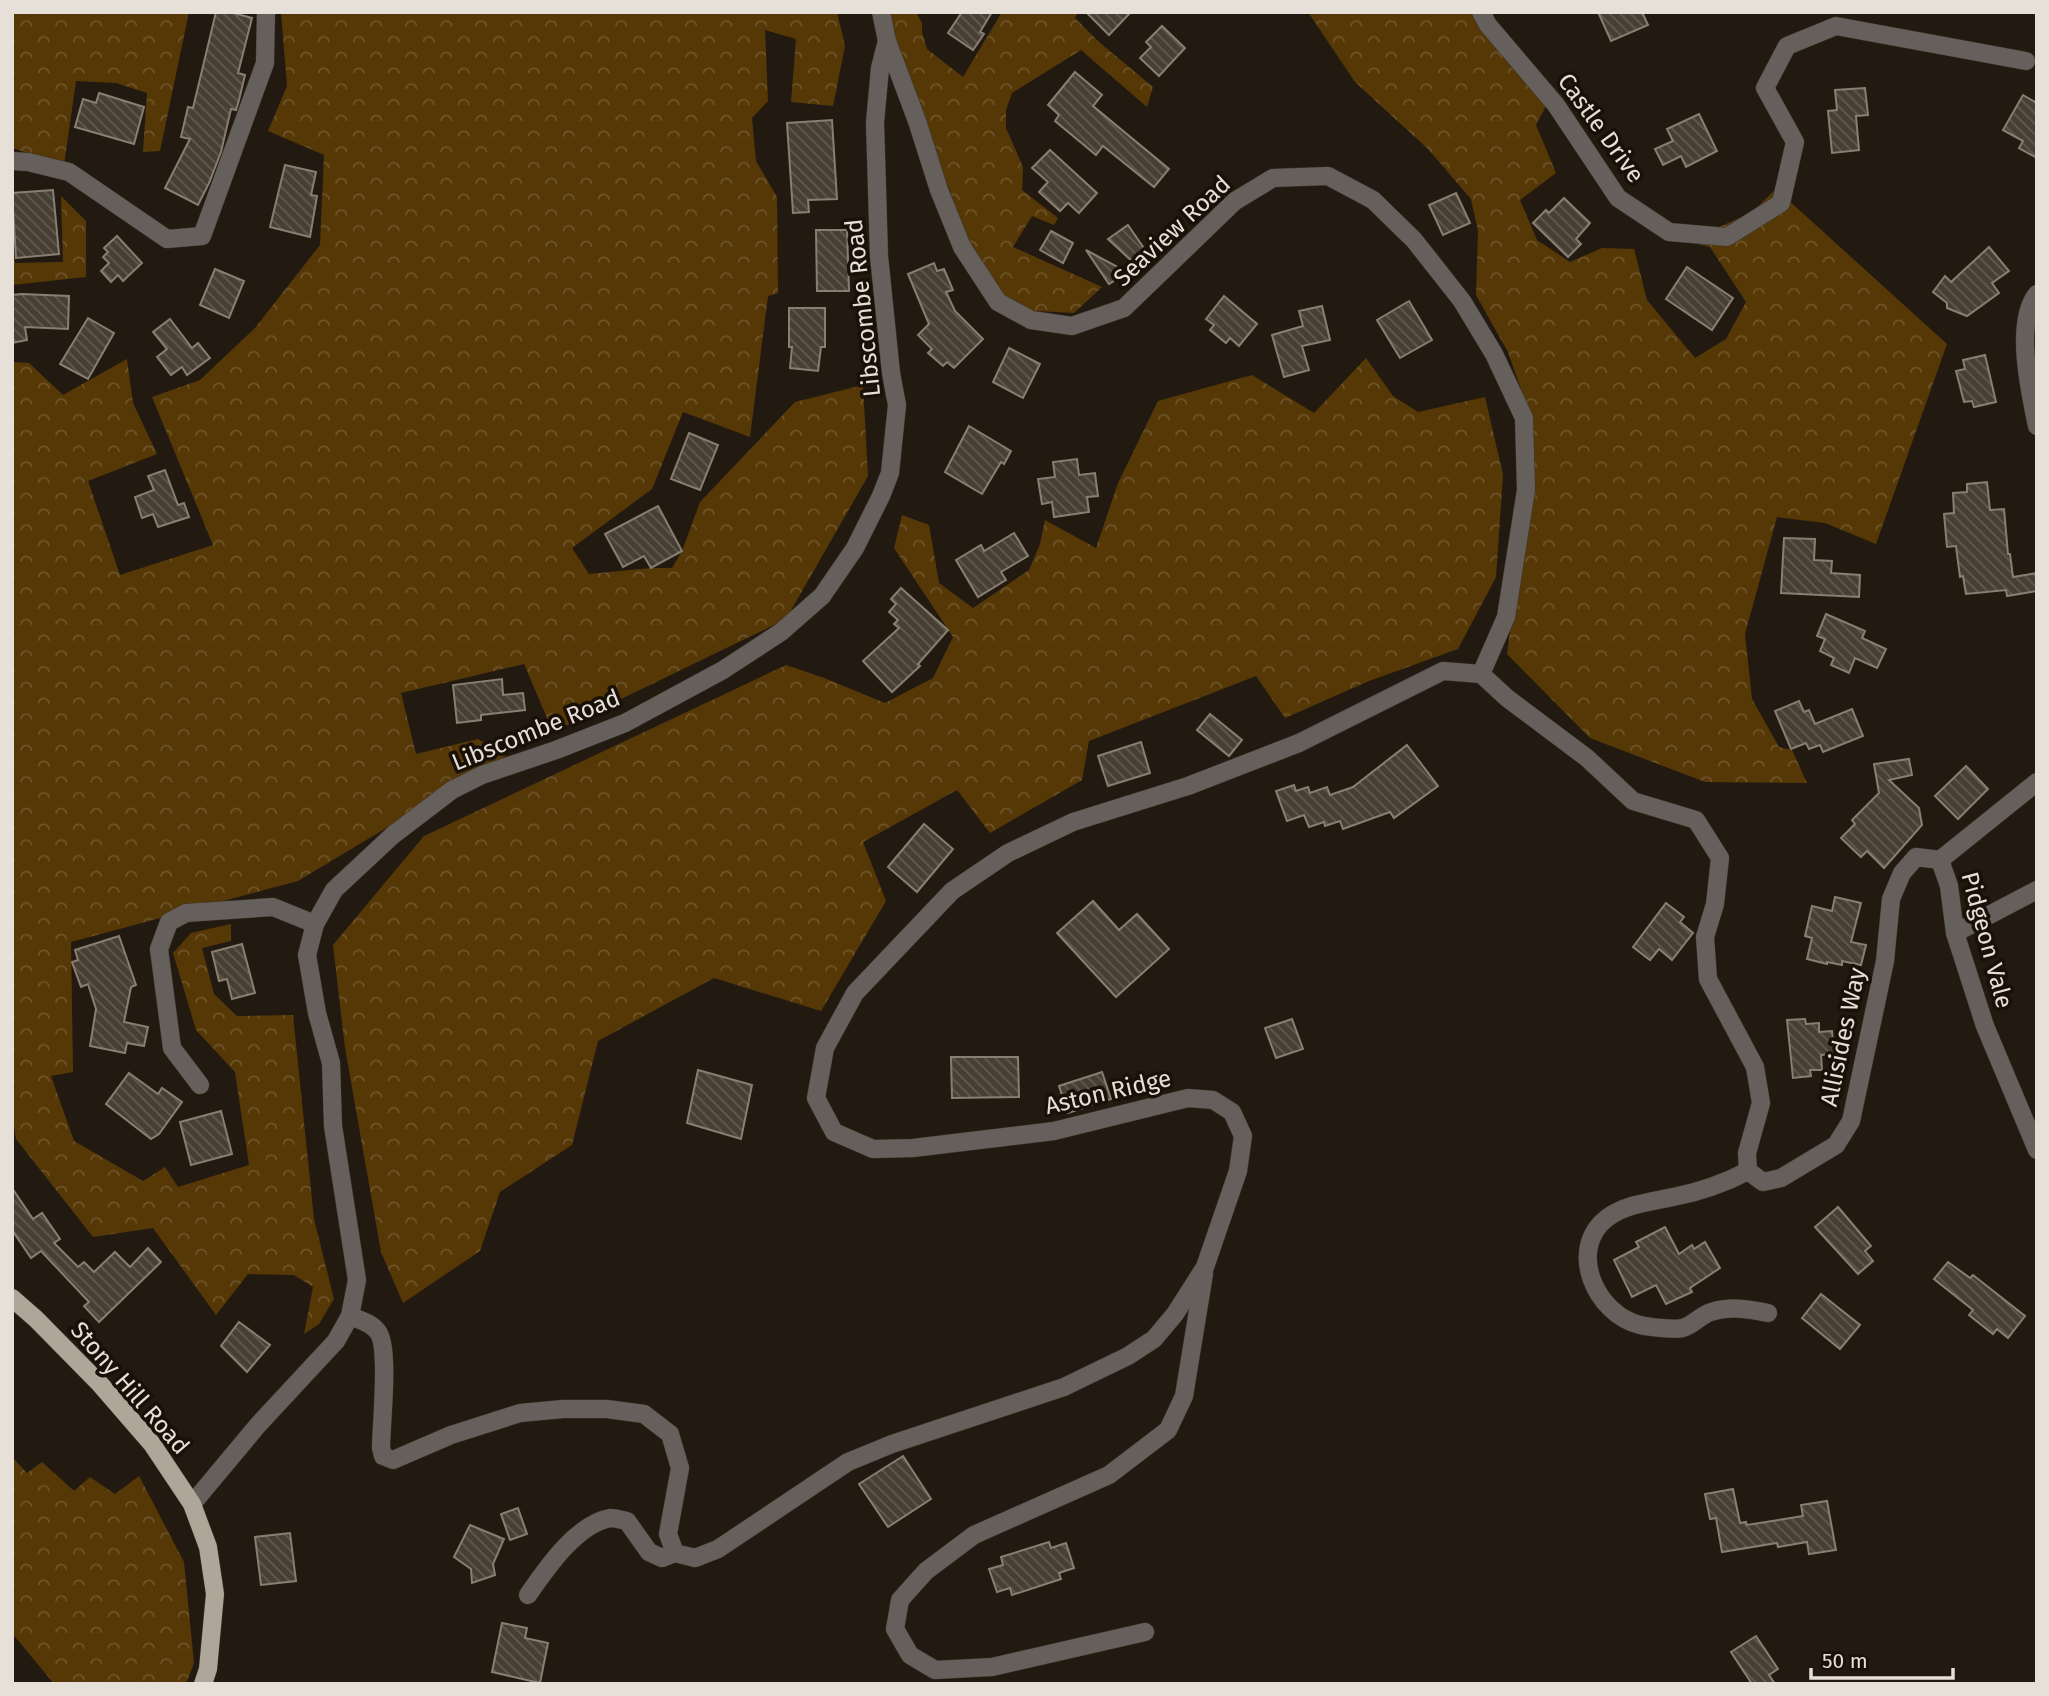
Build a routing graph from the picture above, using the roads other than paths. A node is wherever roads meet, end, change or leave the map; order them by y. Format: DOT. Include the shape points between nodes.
graph roads {
  1 [pos="266,12"];
  2 [pos="881,12"];
  3 [pos="1481,12"];
  4 [pos="887,41"];
  5 [pos="2026,61"];
  6 [pos="12,160"];
  7 [pos="2037,294"];
  8 [pos="2037,426"];
  9 [pos="1481,674"];
  10 [pos="2037,782"];
  11 [pos="1940,860"];
  12 [pos="2037,890"];
  13 [pos="315,924"];
  14 [pos="1955,933"];
  15 [pos="200,1085"];
  16 [pos="2037,1150"];
  17 [pos="1748,1171"];
  18 [pos="1205,1267"];
  19 [pos="12,1298"];
  20 [pos="1768,1313"];
  21 [pos="350,1316"];
  22 [pos="192,1504"];
  23 [pos="675,1553"];
  24 [pos="528,1595"];
  25 [pos="1145,1632"];
  26 [pos="209,1679"];
  1 -- 6 [label="street" via="265,63 202,236 167,239 69,172"];
  2 -- 4 [label="street, Seaview Road"];
  3 -- 5 [label="street, Castle Drive" via="1556,105 1618,198 1670,232 1727,237 1781,203 1795,142 1765,88 1787,46 1836,26"];
  4 -- 9 [label="street, Seaview Road" via="962,247 998,302 1031,320 1072,326 1124,309 1235,201 1273,178 1328,176 1373,200 1414,240 1494,354 1524,418 1526,490 1506,617"];
  4 -- 13 [label="street, Libscombe Road" via="875,122 879,256 897,405 890,473 855,548 822,596 781,632 723,670 625,723 452,790 393,835 334,890"];
  7 -- 8 [label="street" via="2030,302 2025,334"];
  9 -- 17 [label="street" via="1587,758 1633,801 1696,820 1720,858 1715,904 1705,937 1709,979 1755,1067 1761,1103 1747,1153"];
  9 -- 18 [label="street, Aston Ridge" via="1443,671 1299,743 1188,786 1073,822 1008,853 952,891 897,948 855,993 825,1048 816,1098 834,1132 873,1149 1054,1131 1188,1098 1213,1100 1232,1112 1243,1136 1238,1171"];
  10 -- 11 [label="street, Allisides Way"];
  11 -- 14 [label="street, Pidgeon Vale" via="1950,886"];
  11 -- 17 [label="street, Allisides Way" via="1916,858 1902,873 1891,899 1885,961 1851,1121 1844,1133 1836,1145 1781,1178 1763,1182"];
  12 -- 14 [label="street"];
  13 -- 15 [label="street" via="273,907 186,913 169,922 159,949 172,1048"];
  13 -- 21 [label="street, Libscombe Road" via="307,955 331,1063 333,1126 357,1280"];
  14 -- 16 [label="street, Pidgeon Vale" via="1985,1026"];
  17 -- 20 [label="street" via="1722,1185 1635,1204 1608,1217 1592,1233 1586,1255 1592,1282 1612,1310 1639,1325 1681,1328 1710,1312 1741,1308"];
  18 -- 23 [label="street, Aston Ridge" via="1154,1339 1128,1356 1064,1387 848,1462 718,1549 695,1558"];
  18 -- 25 [label="street" via="1184,1396 1167,1430 1110,1475 974,1535 926,1571 900,1600 895,1629 910,1655 935,1670 992,1667"];
  19 -- 22 [label="main road, Stony Hill Road" via="100,1384 152,1444"];
  21 -- 22 [label="street, Libscombe Road" via="336,1341"];
  21 -- 23 [label="street" via="380,1334 384,1375 381,1448 383,1456 393,1460 520,1413 607,1409 644,1414 670,1434 680,1468 668,1534"];
  22 -- 26 [label="main road, Stony Hill Road" via="208,1547 215,1594"];
  23 -- 24 [label="street, Aston Ridge" via="662,1558 649,1552 627,1521 612,1518 575,1538"];
}
